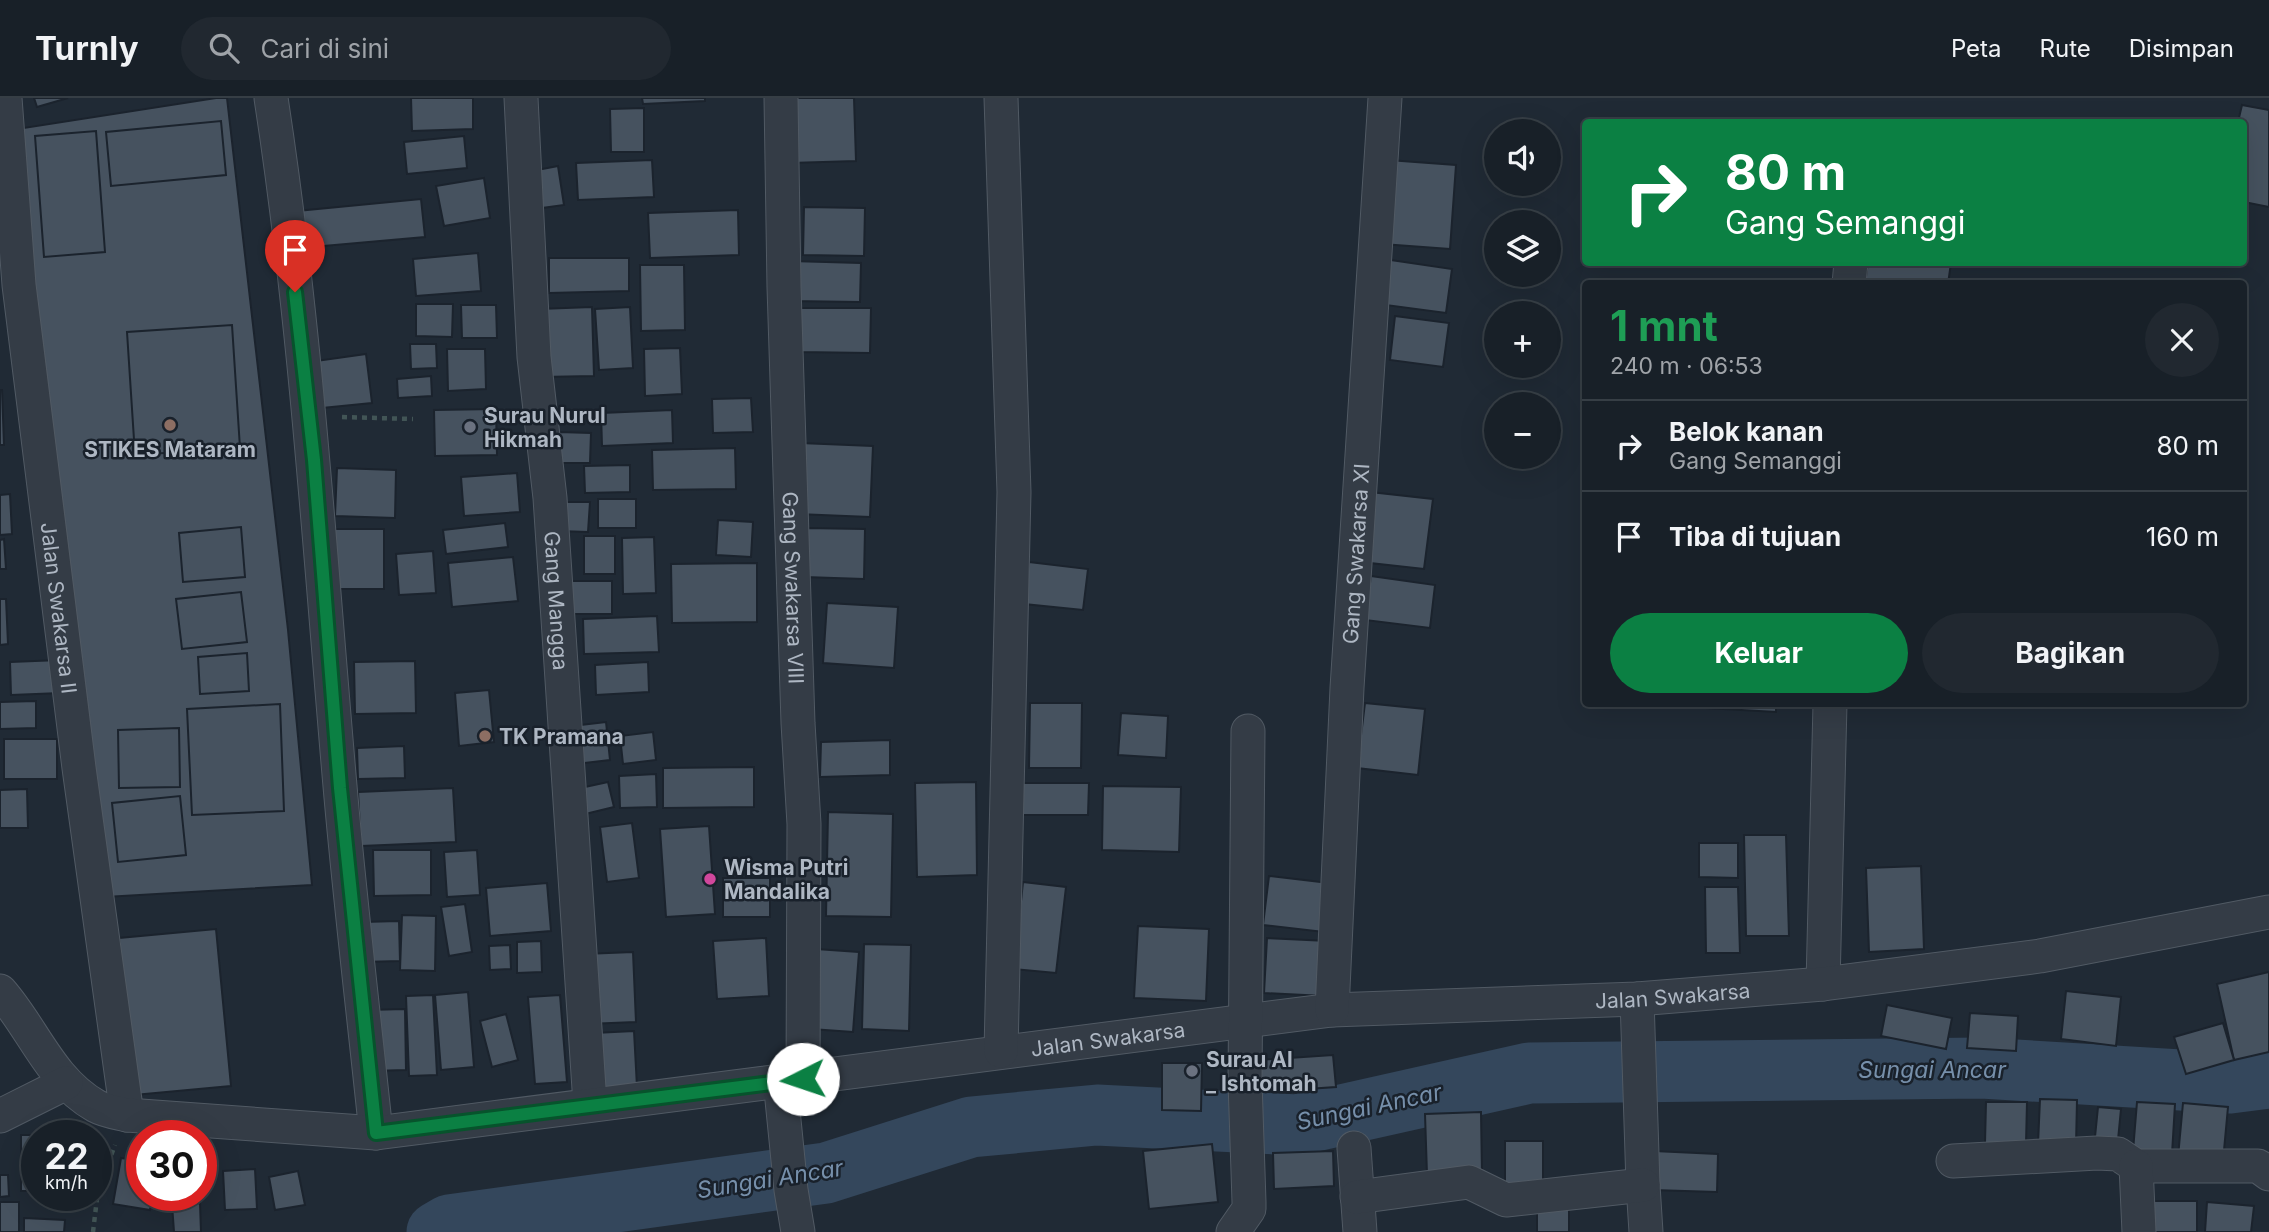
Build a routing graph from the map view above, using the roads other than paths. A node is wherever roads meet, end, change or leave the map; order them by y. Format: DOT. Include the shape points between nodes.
graph roads {
  1 [pos="5,98"];
  2 [pos="271,98"];
  3 [pos="521,98"];
  4 [pos="781,98"];
  5 [pos="1001,98"];
  6 [pos="1385,98"];
  7 [pos="10,284"];
  8 [pos="1830,707"];
  9 [pos="1248,731"];
  10 [pos="2269,912"];
  11 [pos="1823,984"];
  12 [pos="0,990"];
  13 [pos="1637,1007"];
  14 [pos="1332,1010"];
  15 [pos="1246,1020"];
  16 [pos="1001,1051"];
  17 [pos="66,1083"];
  18 [pos="789,1090"];
  19 [pos="590,1104"];
  20 [pos="127,1115"];
  21 [pos="0,1116"];
  22 [pos="376,1133"];
  23 [pos="1354,1148"];
  24 [pos="1953,1161"];
  25 [pos="2136,1166"];
  26 [pos="2269,1174"];
  27 [pos="1643,1185"];
  28 [pos="1357,1197"];
  29 [pos="798,1232"];
  30 [pos="1233,1232"];
  31 [pos="1360,1232"];
  32 [pos="1646,1232"];
  33 [pos="2139,1232"];
  1 -- 7 [label="street, Jalan Swakarsa II"];
  2 -- 22 [label="street" via="310,416 340,788"];
  3 -- 19 [label="street, Gang Mangga" via="534,357 551,512"];
  4 -- 18 [label="street, Gang Swakarsa VIII" via="804,824"];
  5 -- 16 [label="street" via="1014,492"];
  6 -- 14 [label="street, Gang Swakarsa XI"];
  7 -- 20 [label="street, Jalan Swakarsa II"];
  8 -- 11 [label="street"];
  9 -- 15 [label="street"];
  10 -- 11 [label="street, Jalan Swakarsa" via="2040,956"];
  11 -- 13 [label="street, Jalan Swakarsa"];
  12 -- 17 [label="street, Jalan Swakarsa"];
  13 -- 14 [label="street, Jalan Swakarsa"];
  13 -- 27 [label="street"];
  14 -- 15 [label="street, Jalan Swakarsa"];
  15 -- 16 [label="street, Jalan Swakarsa"];
  15 -- 30 [label="street" via="1249,1209"];
  16 -- 18 [label="street, Jalan Swakarsa"];
  17 -- 20 [label="street, Jalan Swakarsa" via="98,1107"];
  17 -- 21 [label="street"];
  18 -- 19 [label="street, Jalan Swakarsa"];
  18 -- 29 [label="street, Gang Swakarsa VIII" via="791,1190"];
  19 -- 22 [label="street, Jalan Swakarsa"];
  20 -- 22 [label="street, Jalan Swakarsa"];
  23 -- 28 [label="street"];
  24 -- 25 [label="street" via="2097,1153 2119,1154"];
  25 -- 26 [label="street" via="2258,1166"];
  25 -- 33 [label="street"];
  27 -- 28 [label="street" via="1506,1199 1469,1182"];
  27 -- 32 [label="street"];
  28 -- 31 [label="street"];
}
